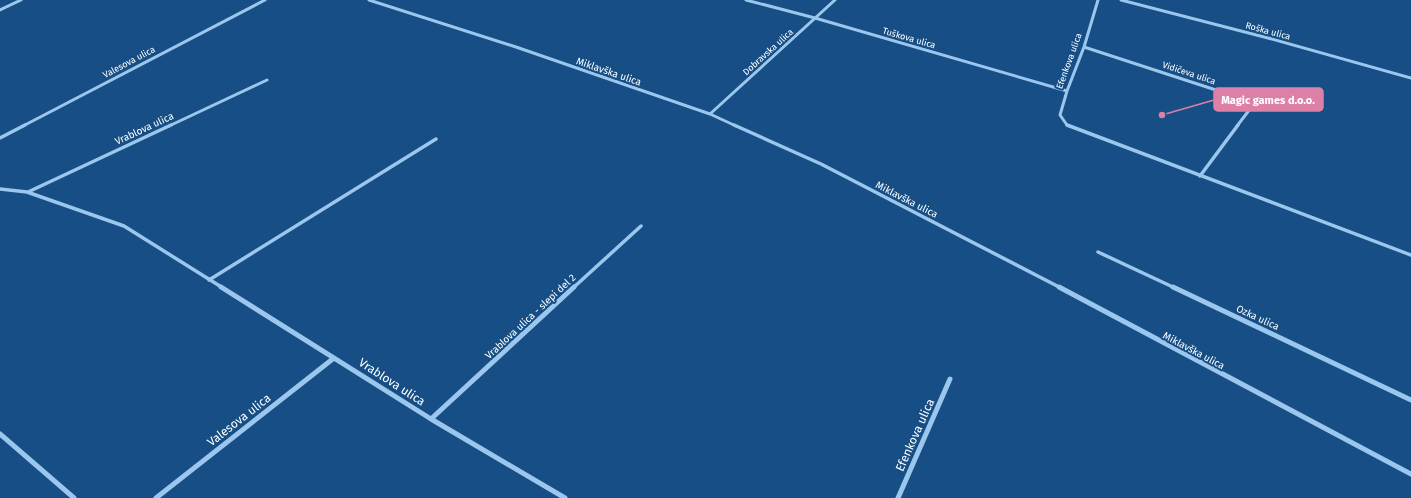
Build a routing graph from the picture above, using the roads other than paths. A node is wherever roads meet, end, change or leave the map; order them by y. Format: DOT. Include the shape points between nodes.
graph roads {
  1 [pos="21,0"];
  2 [pos="265,0"];
  3 [pos="369,0"];
  4 [pos="746,0"];
  5 [pos="835,0"];
  6 [pos="1098,0"];
  7 [pos="1121,0"];
  8 [pos="0,10"];
  9 [pos="815,18"];
  10 [pos="1084,47"];
  11 [pos="1411,78"];
  12 [pos="268,80"];
  13 [pos="1066,91"];
  14 [pos="710,114"];
  15 [pos="0,138"];
  16 [pos="436,139"];
  17 [pos="1200,176"];
  18 [pos="0,189"];
  19 [pos="27,192"];
  20 [pos="641,226"];
  21 [pos="1098,252"];
  22 [pos="1411,255"];
  23 [pos="209,280"];
  24 [pos="334,358"];
  25 [pos="950,379"];
  26 [pos="1411,400"];
  27 [pos="431,419"];
  28 [pos="0,434"];
  29 [pos="1411,474"];
  30 [pos="74,498"];
  31 [pos="156,498"];
  32 [pos="565,498"];
  33 [pos="898,498"];
  1 -- 8 [label="street"];
  2 -- 15 [label="street, Valesova ulica"];
  3 -- 14 [label="street, Miklavška ulica" via="516,47"];
  4 -- 9 [label="street, Tuškova ulica"];
  5 -- 9 [label="street, Dobravska ulica"];
  6 -- 10 [label="street, Efenkova ulica"];
  7 -- 11 [label="street, Roška ulica"];
  9 -- 13 [label="street, Tuškova ulica"];
  9 -- 14 [label="street, Dobravska ulica"];
  10 -- 13 [label="street, Efenkova ulica"];
  10 -- 17 [label="street, Vidičeva ulica" via="1222,92 1248,103 1250,109"];
  12 -- 19 [label="street, Vrablova ulica"];
  13 -- 17 [label="street, Efenkova ulica" via="1060,114 1067,125"];
  14 -- 29 [label="street, Miklavška ulica" via="821,164"];
  16 -- 23 [label="street"];
  17 -- 22 [label="street"];
  18 -- 19 [label="street, Vrablova ulica"];
  19 -- 23 [label="street, Vrablova ulica" via="124,226"];
  20 -- 27 [label="street, Vrablova ulica - slepi del 2"];
  21 -- 26 [label="street, Ozka ulica"];
  23 -- 24 [label="street, Vrablova ulica"];
  24 -- 27 [label="street, Vrablova ulica"];
  24 -- 31 [label="street, Valesova ulica"];
  25 -- 33 [label="street, Efenkova ulica"];
  27 -- 32 [label="street, Vrablova ulica"];
  28 -- 30 [label="street"];
}
